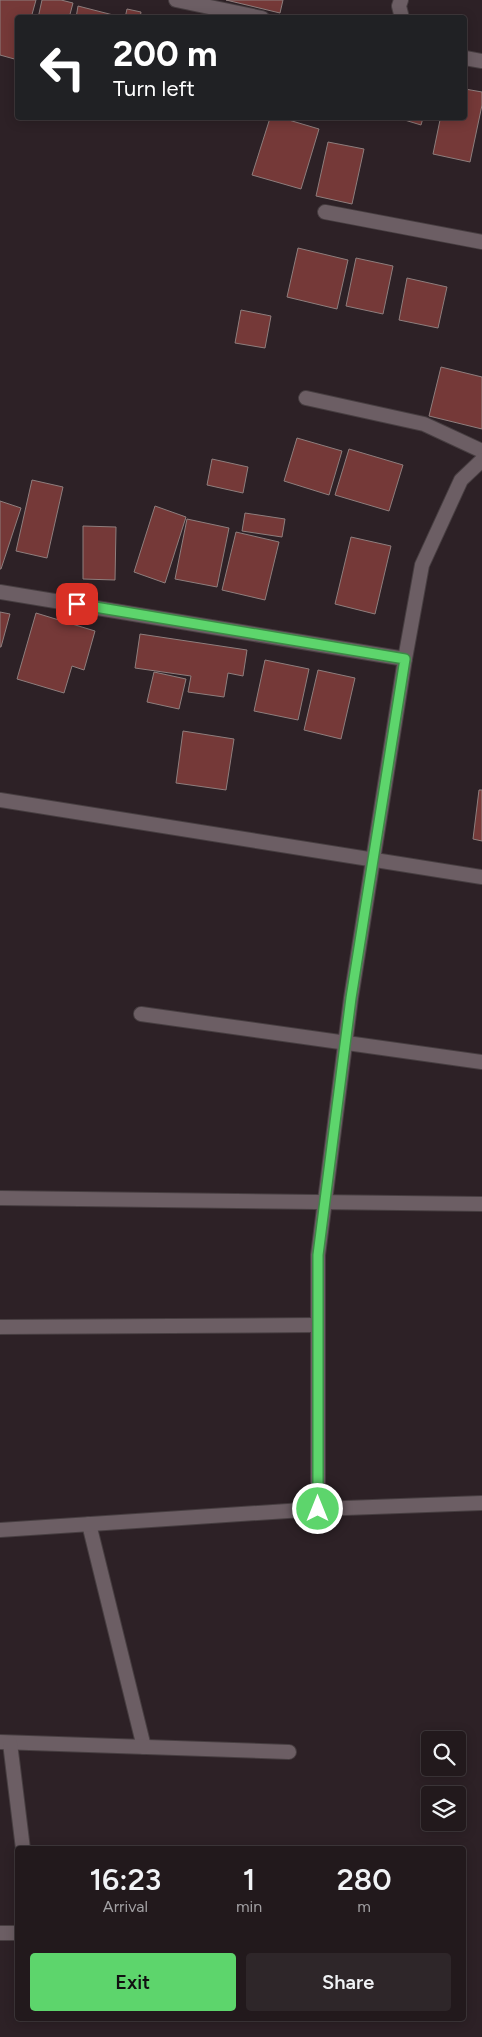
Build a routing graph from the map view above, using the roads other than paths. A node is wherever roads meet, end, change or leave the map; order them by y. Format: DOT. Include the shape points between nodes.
graph roads {
  1 [pos="401,0"];
  2 [pos="183,1"];
  3 [pos="248,15"];
  4 [pos="401,15"];
  5 [pos="467,58"];
  6 [pos="482,61"];
  7 [pos="325,212"];
  8 [pos="482,242"];
  9 [pos="306,398"];
  10 [pos="482,451"];
  11 [pos="482,460"];
  12 [pos="0,592"];
  13 [pos="405,659"];
  14 [pos="0,800"];
  15 [pos="374,859"];
  16 [pos="482,878"];
  17 [pos="141,1014"];
  18 [pos="345,1042"];
  19 [pos="482,1062"];
  20 [pos="0,1198"];
  21 [pos="325,1201"];
  22 [pos="482,1204"];
  23 [pos="318,1325"];
  24 [pos="0,1327"];
  25 [pos="482,1504"];
  26 [pos="318,1509"];
  27 [pos="89,1524"];
  28 [pos="0,1530"];
  29 [pos="5,1742"];
  30 [pos="144,1747"];
  31 [pos="289,1752"];
  32 [pos="22,1846"];
  33 [pos="0,1933"];
  34 [pos="15,1933"];
  1 -- 4 [label="street"];
  2 -- 3 [label="street"];
  5 -- 6 [label="street"];
  7 -- 8 [label="street"];
  9 -- 10 [label="street" via="424,424"];
  11 -- 13 [label="street" via="461,480 422,565"];
  12 -- 13 [label="street"];
  13 -- 15 [label="street"];
  14 -- 15 [label="street"];
  15 -- 16 [label="street"];
  15 -- 18 [label="street"];
  17 -- 18 [label="street"];
  18 -- 19 [label="street"];
  18 -- 21 [label="street"];
  20 -- 21 [label="street"];
  21 -- 22 [label="street"];
  21 -- 23 [label="street" via="318,1255"];
  23 -- 24 [label="street"];
  23 -- 26 [label="street"];
  25 -- 26 [label="street"];
  26 -- 27 [label="street"];
  27 -- 28 [label="street"];
  27 -- 30 [label="street"];
  29 -- 30 [label="street"];
  29 -- 32 [label="street"];
  30 -- 31 [label="street"];
  33 -- 34 [label="street"];
}
